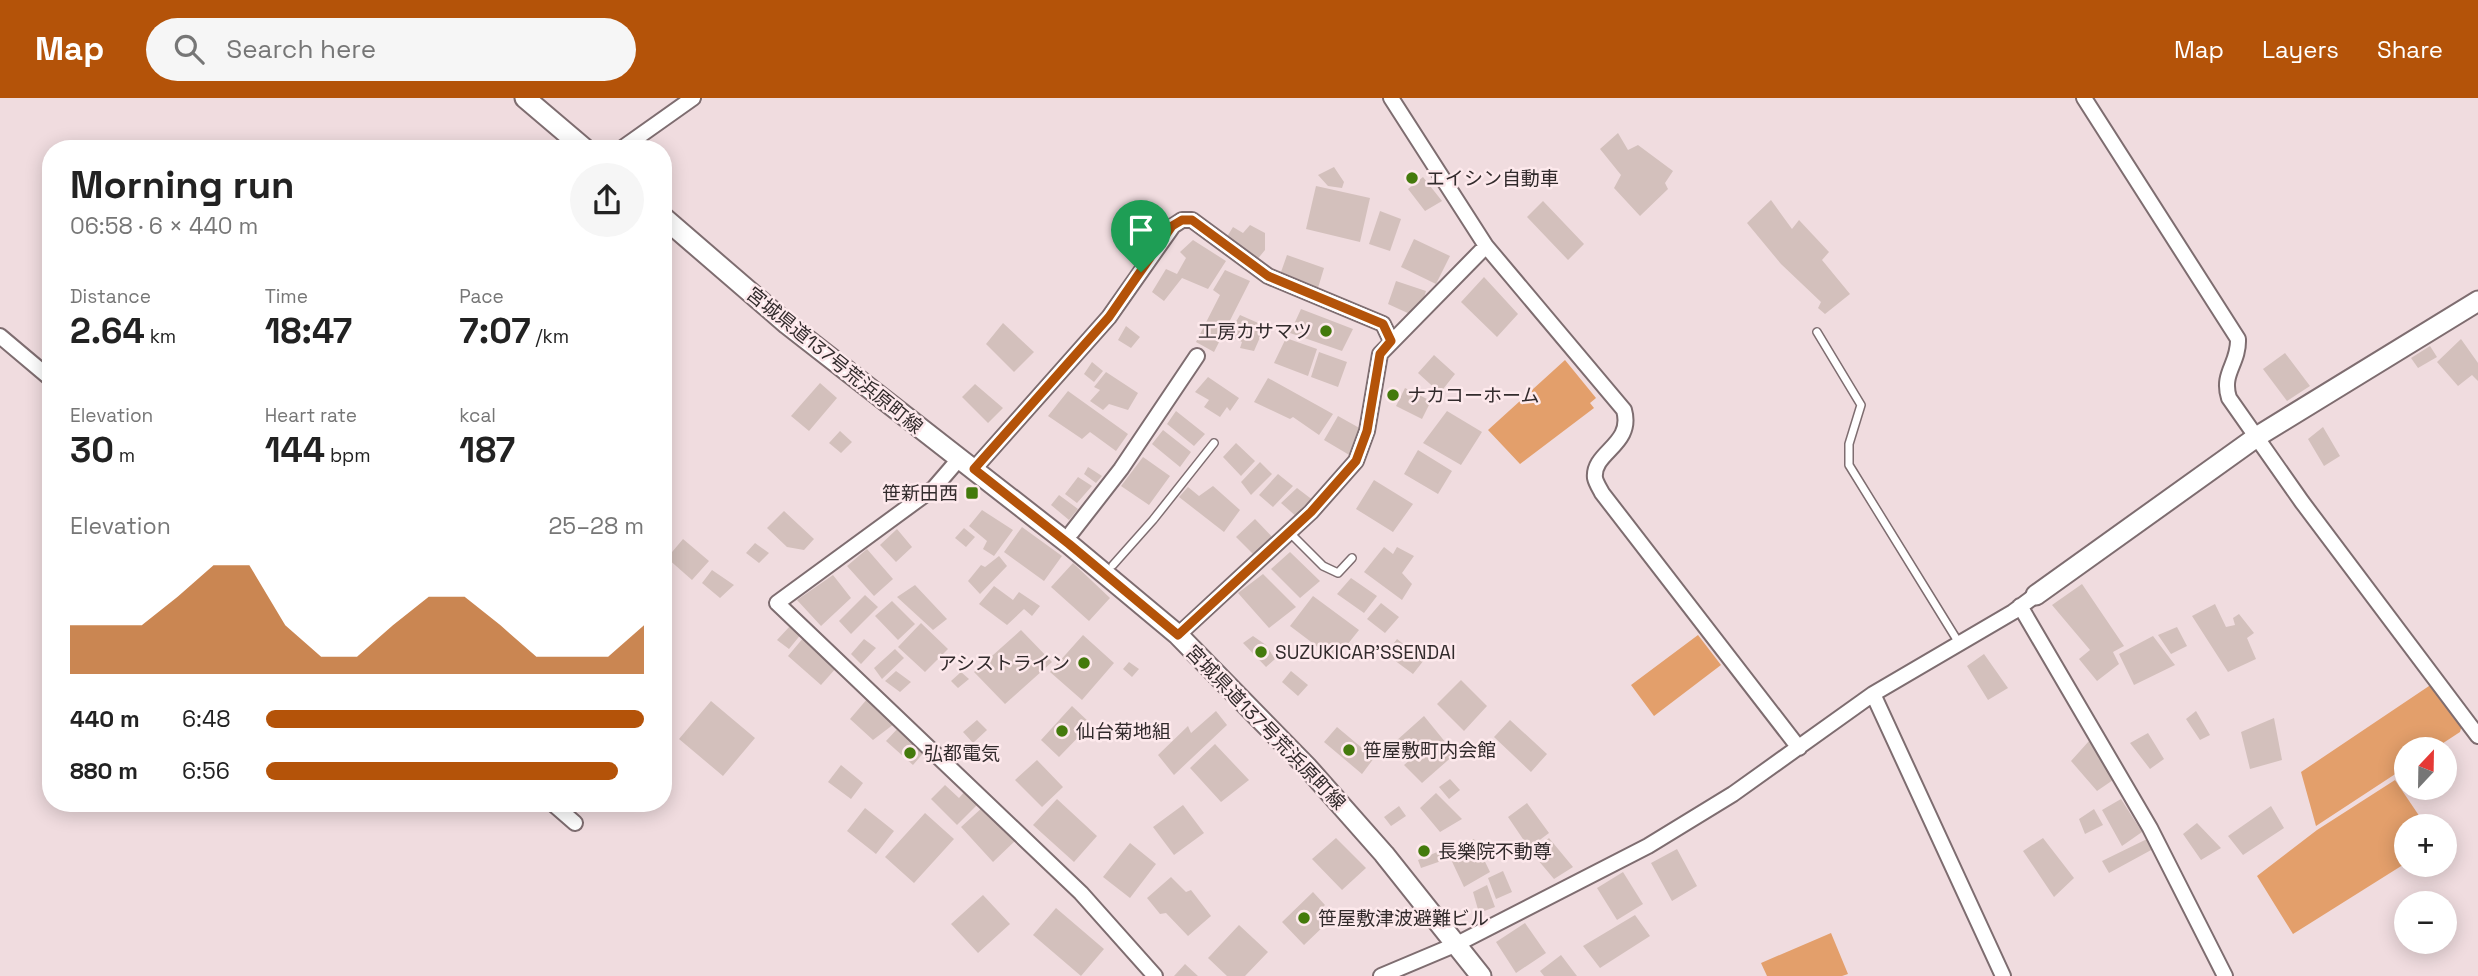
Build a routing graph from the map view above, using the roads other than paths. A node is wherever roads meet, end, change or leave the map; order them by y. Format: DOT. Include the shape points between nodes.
graph roads {
  1 [pos="525,98"];
  2 [pos="693,98"];
  3 [pos="1391,98"];
  4 [pos="2084,98"];
  5 [pos="574,140"];
  6 [pos="634,140"];
  7 [pos="672,225"];
  8 [pos="1486,246"];
  9 [pos="2478,301"];
  10 [pos="1817,332"];
  11 [pos="0,336"];
  12 [pos="1391,341"];
  13 [pos="1197,356"];
  14 [pos="42,371"];
  15 [pos="2258,436"];
  16 [pos="1214,443"];
  17 [pos="966,464"];
  18 [pos="1289,532"];
  19 [pos="1072,533"];
  20 [pos="1352,558"];
  21 [pos="1112,565"];
  22 [pos="2028,601"];
  23 [pos="1178,635"];
  24 [pos="1959,643"];
  25 [pos="1873,694"];
  26 [pos="2478,736"];
  27 [pos="1799,748"];
  28 [pos="563,812"];
  29 [pos="576,823"];
  30 [pos="1457,944"];
  31 [pos="1155,976"];
  32 [pos="1381,976"];
  33 [pos="1481,976"];
  34 [pos="2003,976"];
  35 [pos="2225,976"];
  1 -- 5 [label="main road"];
  2 -- 6 [label="street"];
  3 -- 8 [label="street"];
  4 -- 15 [label="street" via="2238,339 2225,386"];
  7 -- 17 [label="main road, 宮城県道137号荒浜原町線" via="787,324"];
  8 -- 12 [label="street"];
  8 -- 27 [label="street" via="1624,410 1628,423 1596,471 1602,493"];
  9 -- 15 [label="main road"];
  10 -- 24 [label="lane" via="1861,405 1849,444 1849,465"];
  11 -- 14 [label="street"];
  12 -- 17 [label="street" via="1383,324 1268,276 1192,220 1182,220 1172,226 1087,343"];
  12 -- 18 [label="street" via="1380,354 1367,431 1356,461"];
  13 -- 19 [label="street"];
  15 -- 22 [label="main road"];
  15 -- 26 [label="street" via="2302,502"];
  16 -- 21 [label="lane"];
  17 -- 23 [label="main road, 宮城県道137号荒浜原町線"];
  17 -- 31 [label="street" via="777,603 1081,892"];
  18 -- 20 [label="lane" via="1323,566 1338,573"];
  18 -- 23 [label="street"];
  22 -- 24 [label="street"];
  22 -- 35 [label="street"];
  23 -- 30 [label="main road, 宮城県道137号荒浜原町線" via="1308,768"];
  24 -- 25 [label="street"];
  25 -- 27 [label="street"];
  25 -- 34 [label="street"];
  27 -- 30 [label="street" via="1648,846"];
  28 -- 29 [label="street"];
  30 -- 32 [label="street"];
  30 -- 33 [label="main road, 宮城県道137号荒浜原町線"];
}
